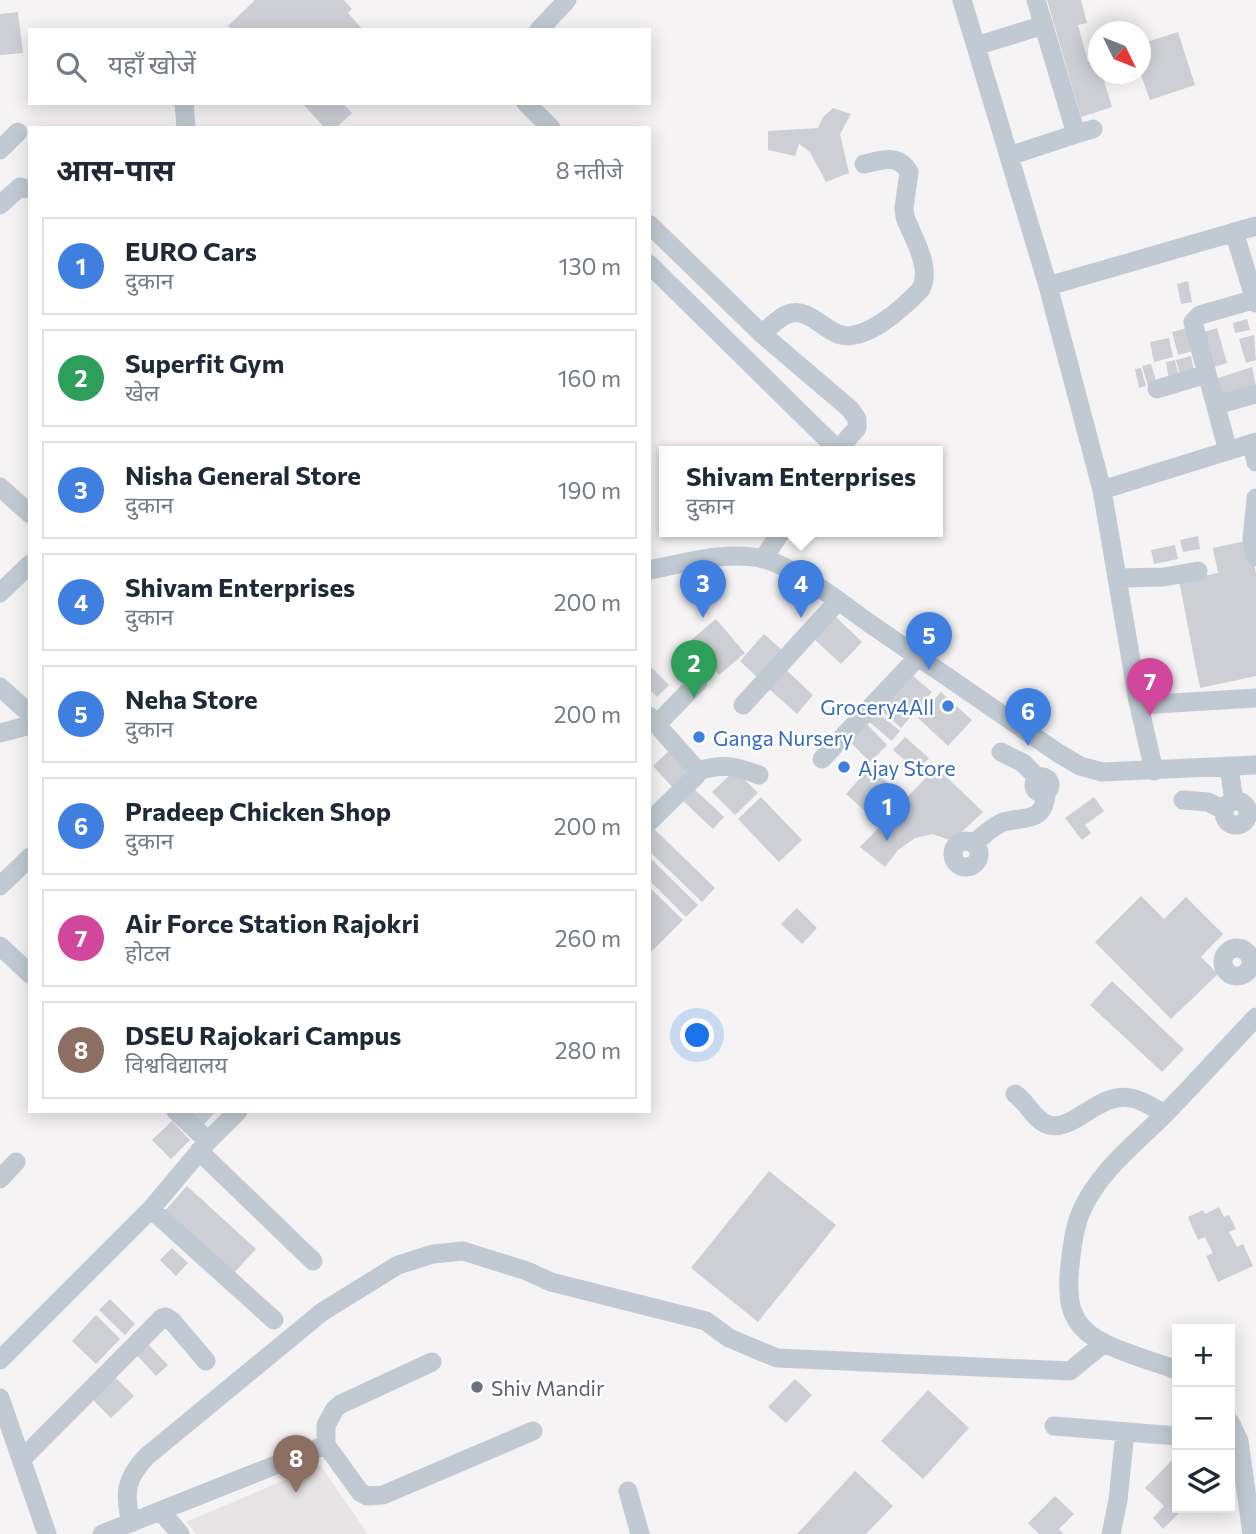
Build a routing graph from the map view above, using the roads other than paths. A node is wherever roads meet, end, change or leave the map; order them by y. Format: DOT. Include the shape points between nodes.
graph roads {
  1 [pos="567,0"];
  2 [pos="1036,0"];
  3 [pos="964,1"];
  4 [pos="1044,25"];
  5 [pos="541,28"];
  6 [pos="976,46"];
  7 [pos="184,105"];
  8 [pos="528,105"];
  9 [pos="186,126"];
  10 [pos="549,126"];
  11 [pos="18,132"];
  12 [pos="0,150"];
  13 [pos="1009,156"];
  14 [pos="864,164"];
  15 [pos="28,189"];
  16 [pos="0,205"];
  17 [pos="651,226"];
  18 [pos="1256,226"];
  19 [pos="1234,232"];
  20 [pos="651,266"];
  21 [pos="1048,286"];
  22 [pos="1256,301"];
  23 [pos="762,334"];
  24 [pos="1207,374"];
  25 [pos="1157,389"];
  26 [pos="1256,394"];
  27 [pos="1216,405"];
  28 [pos="832,446"];
  29 [pos="840,446"];
  30 [pos="1255,449"];
  31 [pos="1228,451"];
  32 [pos="0,487"];
  33 [pos="1102,490"];
  34 [pos="1256,498"];
  35 [pos="28,512"];
  36 [pos="778,537"];
  37 [pos="1256,557"];
  38 [pos="763,558"];
  39 [pos="28,566"];
  40 [pos="651,570"];
  41 [pos="1198,571"];
  42 [pos="1117,578"];
  43 [pos="0,593"];
  44 [pos="838,601"];
  45 [pos="918,657"];
  46 [pos="698,682"];
  47 [pos="0,687"];
  48 [pos="1256,698"];
  49 [pos="743,705"];
  50 [pos="1139,705"];
  51 [pos="28,712"];
  52 [pos="653,720"];
  53 [pos="28,726"];
  54 [pos="0,733"];
  55 [pos="1001,752"];
  56 [pos="822,759"];
  57 [pos="1256,765"];
  58 [pos="1080,766"];
  59 [pos="1229,766"];
  60 [pos="698,771"];
  61 [pos="1154,771"];
  62 [pos="759,775"];
  63 [pos="1045,784"];
  64 [pos="1183,800"];
  65 [pos="1240,808"];
  66 [pos="651,820"];
  67 [pos="974,844"];
  68 [pos="28,859"];
  69 [pos="0,886"];
  70 [pos="0,946"];
  71 [pos="28,972"];
  72 [pos="1256,1017"];
  73 [pos="1015,1094"];
  74 [pos="178,1113"];
  75 [pos="236,1113"];
  76 [pos="1165,1114"];
  77 [pos="204,1146"];
  78 [pos="16,1162"];
  79 [pos="0,1179"];
  80 [pos="150,1209"];
  81 [pos="313,1261"];
  82 [pos="274,1320"];
  83 [pos="1104,1343"];
  84 [pos="0,1360"];
  85 [pos="206,1362"];
  86 [pos="432,1362"];
  87 [pos="1172,1368"];
  88 [pos="0,1398"];
  89 [pos="1054,1426"];
  90 [pos="533,1431"];
  91 [pos="1125,1432"];
  92 [pos="1172,1436"];
  93 [pos="326,1445"];
  94 [pos="1235,1446"];
  95 [pos="22,1459"];
  96 [pos="628,1491"];
  97 [pos="160,1511"];
  98 [pos="131,1523"];
  99 [pos="47,1534"];
  100 [pos="102,1534"];
  101 [pos="180,1534"];
  102 [pos="640,1534"];
  103 [pos="1111,1534"];
  104 [pos="1252,1534"];
  1 -- 5 [label="street"];
  2 -- 4 [label="street"];
  3 -- 6 [label="street"];
  4 -- 6 [label="street"];
  4 -- 13 [label="street" via="1085,132"];
  6 -- 13 [label="street"];
  7 -- 9 [label="street"];
  8 -- 10 [label="street"];
  11 -- 12 [label="street"];
  13 -- 21 [label="street"];
  14 -- 23 [label="street" via="889,158 901,161 909,172 904,208 924,268 921,289 858,336 838,334 796,313 787,314"];
  15 -- 16 [label="street" via="20,187"];
  17 -- 23 [label="street"];
  18 -- 19 [label="street"];
  19 -- 21 [label="street"];
  19 -- 22 [label="street"];
  20 -- 28 [label="street"];
  21 -- 33 [label="street"];
  22 -- 24 [label="street" via="1195,318"];
  23 -- 29 [label="street" via="857,419 857,428"];
  24 -- 25 [label="street"];
  24 -- 27 [label="street"];
  26 -- 27 [label="street"];
  27 -- 31 [label="street"];
  30 -- 31 [label="street"];
  31 -- 33 [label="street"];
  32 -- 35 [label="street"];
  33 -- 42 [label="street"];
  34 -- 37 [label="street" via="1252,540"];
  36 -- 38 [label="street"];
  38 -- 40 [label="street" via="722,556"];
  38 -- 44 [label="street"];
  39 -- 43 [label="street"];
  41 -- 42 [label="street"];
  42 -- 50 [label="street"];
  44 -- 45 [label="street"];
  44 -- 49 [label="street"];
  45 -- 56 [label="street"];
  45 -- 58 [label="street"];
  46 -- 52 [label="street"];
  47 -- 51 [label="street"];
  48 -- 50 [label="street"];
  50 -- 61 [label="street"];
  52 -- 60 [label="street"];
  53 -- 54 [label="street"];
  55 -- 63 [label="street" via="1017,759"];
  57 -- 59 [label="street"];
  58 -- 61 [label="street" via="1102,772"];
  58 -- 63 [label="street"];
  59 -- 61 [label="street"];
  59 -- 65 [label="street"];
  60 -- 62 [label="street" via="716,765"];
  60 -- 66 [label="street"];
  63 -- 67 [label="street" via="1045,802 1038,813 1000,823"];
  64 -- 65 [label="street"];
  68 -- 69 [label="street"];
  70 -- 71 [label="street"];
  72 -- 76 [label="street"];
  73 -- 76 [label="street" via="1037,1118 1054,1126 1115,1098 1132,1098"];
  74 -- 77 [label="street"];
  75 -- 77 [label="street"];
  76 -- 83 [label="street" via="1112,1166 1080,1214 1068,1301 1088,1334"];
  77 -- 80 [label="street"];
  77 -- 81 [label="street"];
  78 -- 79 [label="street"];
  80 -- 82 [label="street"];
  80 -- 84 [label="street"];
  83 -- 87 [label="street"];
  83 -- 98 [label="street" via="1070,1371 777,1358 729,1338 706,1321 551,1282 463,1251 433,1254 398,1265 322,1312 147,1457 128,1484 125,1499"];
  85 -- 95 [label="street" via="172,1321 162,1318"];
  86 -- 93 [label="street" via="341,1404 326,1425"];
  88 -- 95 [label="street"];
  89 -- 91 [label="street"];
  90 -- 93 [label="street" via="375,1496 354,1487"];
  91 -- 92 [label="street"];
  91 -- 103 [label="street"];
  93 -- 97 [label="street"];
  94 -- 104 [label="street"];
  95 -- 99 [label="street"];
  96 -- 102 [label="street"];
  97 -- 98 [label="street"];
  97 -- 101 [label="street"];
  98 -- 100 [label="street"];
}
